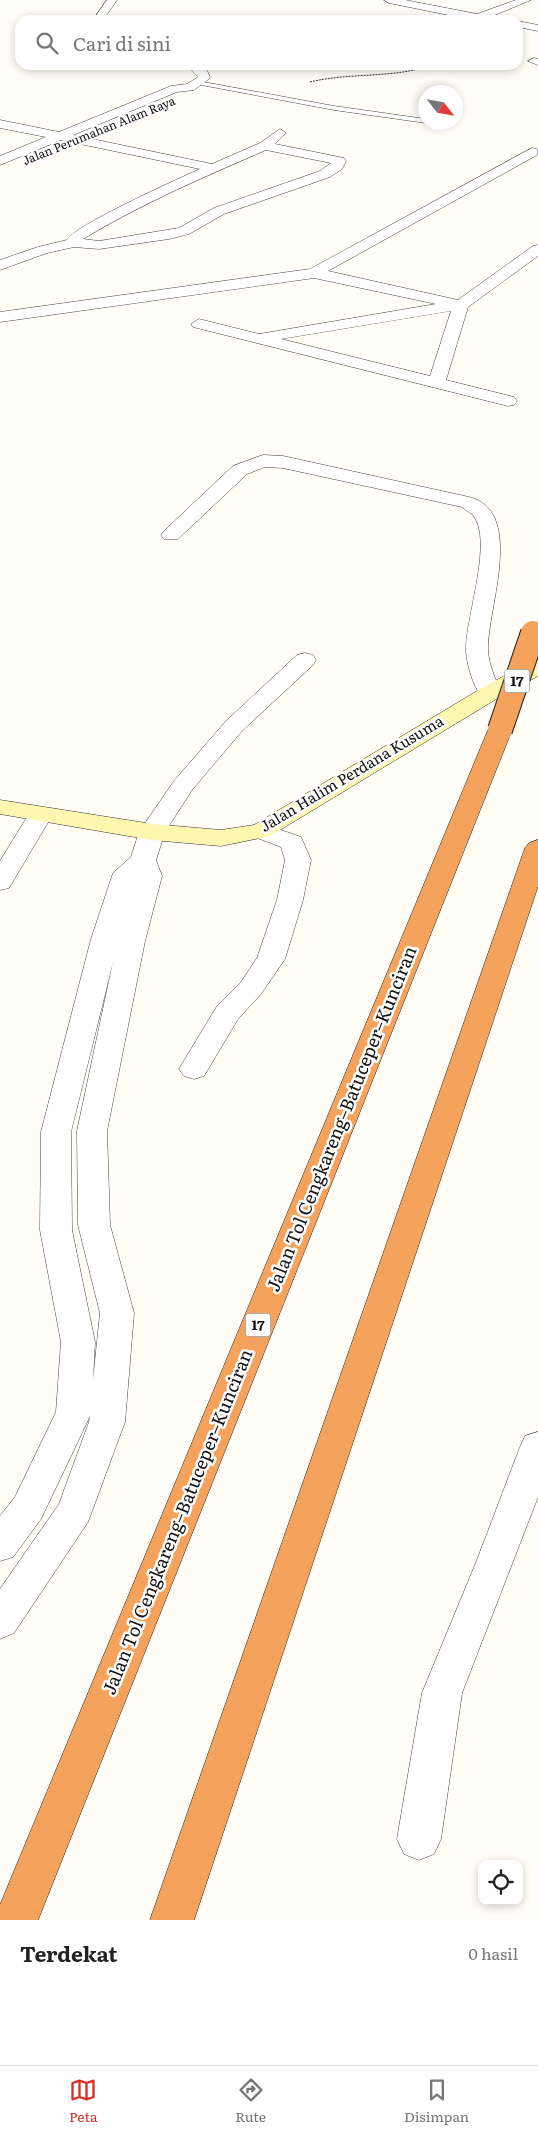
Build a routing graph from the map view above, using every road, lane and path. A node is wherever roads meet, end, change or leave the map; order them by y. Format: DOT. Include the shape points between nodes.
graph roads {
  1 [pos="112,0"];
  2 [pos="389,0"];
  3 [pos="526,0"];
  4 [pos="102,15"];
  5 [pos="462,15"];
  6 [pos="485,15"];
  7 [pos="523,25"];
  8 [pos="538,28"];
  9 [pos="199,70"];
  10 [pos="414,70"];
  11 [pos="308,82"];
  12 [pos="194,85"];
  13 [pos="418,120"];
  14 [pos="0,124"];
  15 [pos="0,132"];
  16 [pos="281,132"];
  17 [pos="79,140"];
  18 [pos="63,141"];
  19 [pos="47,142"];
  20 [pos="265,146"];
  21 [pos="532,152"];
  22 [pos="0,161"];
  23 [pos="206,171"];
  24 [pos="0,172"];
  25 [pos="74,242"];
  26 [pos="538,249"];
  27 [pos="0,265"];
  28 [pos="314,273"];
  29 [pos="461,305"];
  30 [pos="0,317"];
  31 [pos="199,324"];
  32 [pos="253,339"];
  33 [pos="436,384"];
  34 [pos="508,401"];
  35 [pos="171,536"];
  36 [pos="536,627"];
  37 [pos="305,660"];
  38 [pos="538,667"];
  39 [pos="490,692"];
  40 [pos="0,807"];
  41 [pos="41,814"];
  42 [pos="261,831"];
  43 [pos="147,846"];
  44 [pos="538,848"];
  45 [pos="0,882"];
  46 [pos="194,1069"];
  47 [pos="538,1447"];
  48 [pos="0,1545"];
  49 [pos="0,1621"];
  50 [pos="419,1839"];
  51 [pos="16,1920"];
  52 [pos="172,1920"];
  1 -- 4 [label="street"];
  2 -- 5 [label="street"];
  3 -- 6 [label="street"];
  7 -- 8 [label="street"];
  9 -- 12 [label="street" via="204,78"];
  10 -- 11 [label="path" via="393,76 334,75"];
  12 -- 13 [label="lane"];
  12 -- 17 [label="street, Jalan Perumahan Alam Raya" via="192,92"];
  12 -- 18 [label="street, Jalan Perumahan Alam Raya" via="174,89"];
  14 -- 18 [label="street"];
  15 -- 19 [label="street"];
  16 -- 20 [label="street"];
  17 -- 18 [label="street"];
  17 -- 23 [label="street"];
  18 -- 19 [label="street"];
  18 -- 23 [label="street"];
  18 -- 24 [label="street, Jalan Perumahan Alam Raya"];
  19 -- 22 [label="street, Jalan Perumahan Alam Raya"];
  20 -- 23 [label="street"];
  20 -- 25 [label="street" via="339,160 337,166 324,174 219,211 169,236 108,244"];
  21 -- 28 [label="street"];
  23 -- 25 [label="street" via="82,232"];
  25 -- 27 [label="street"];
  26 -- 29 [label="street"];
  28 -- 29 [label="street"];
  28 -- 30 [label="street"];
  29 -- 32 [label="street"];
  29 -- 33 [label="street"];
  31 -- 32 [label="street"];
  32 -- 33 [label="street"];
  33 -- 34 [label="street"];
  35 -- 39 [label="street" via="240,470 263,461 283,462 469,503 480,512 488,529 490,562 477,648"];
  36 -- 51 [label="highway, Jalan Tol Cengkareng–Batuceper–Kunciran / 17, bridge" via="500,730"];
  37 -- 43 [label="street" via="234,726 183,786"];
  38 -- 39 [label="main road, Jalan Halim Perdana Kusuma"];
  39 -- 42 [label="main road, Jalan Halim Perdana Kusuma"];
  40 -- 41 [label="main road, Jalan Halim Perdana Kusuma"];
  41 -- 43 [label="main road, Jalan Halim Perdana Kusuma"];
  41 -- 45 [label="street"];
  42 -- 43 [label="main road, Jalan Halim Perdana Kusuma"];
  42 -- 46 [label="street" via="292,842 298,860 290,900 270,959 251,988 227,1013"];
  43 -- 48 [label="street" via="126,873 105,939 56,1132 56,1230 78,1342 74,1412 28,1508"];
  43 -- 49 [label="street" via="149,876 131,940 92,1131 94,1225 117,1313 107,1422 75,1511"];
  44 -- 52 [label="highway"];
  47 -- 50 [label="street" via="442,1692"];
}
